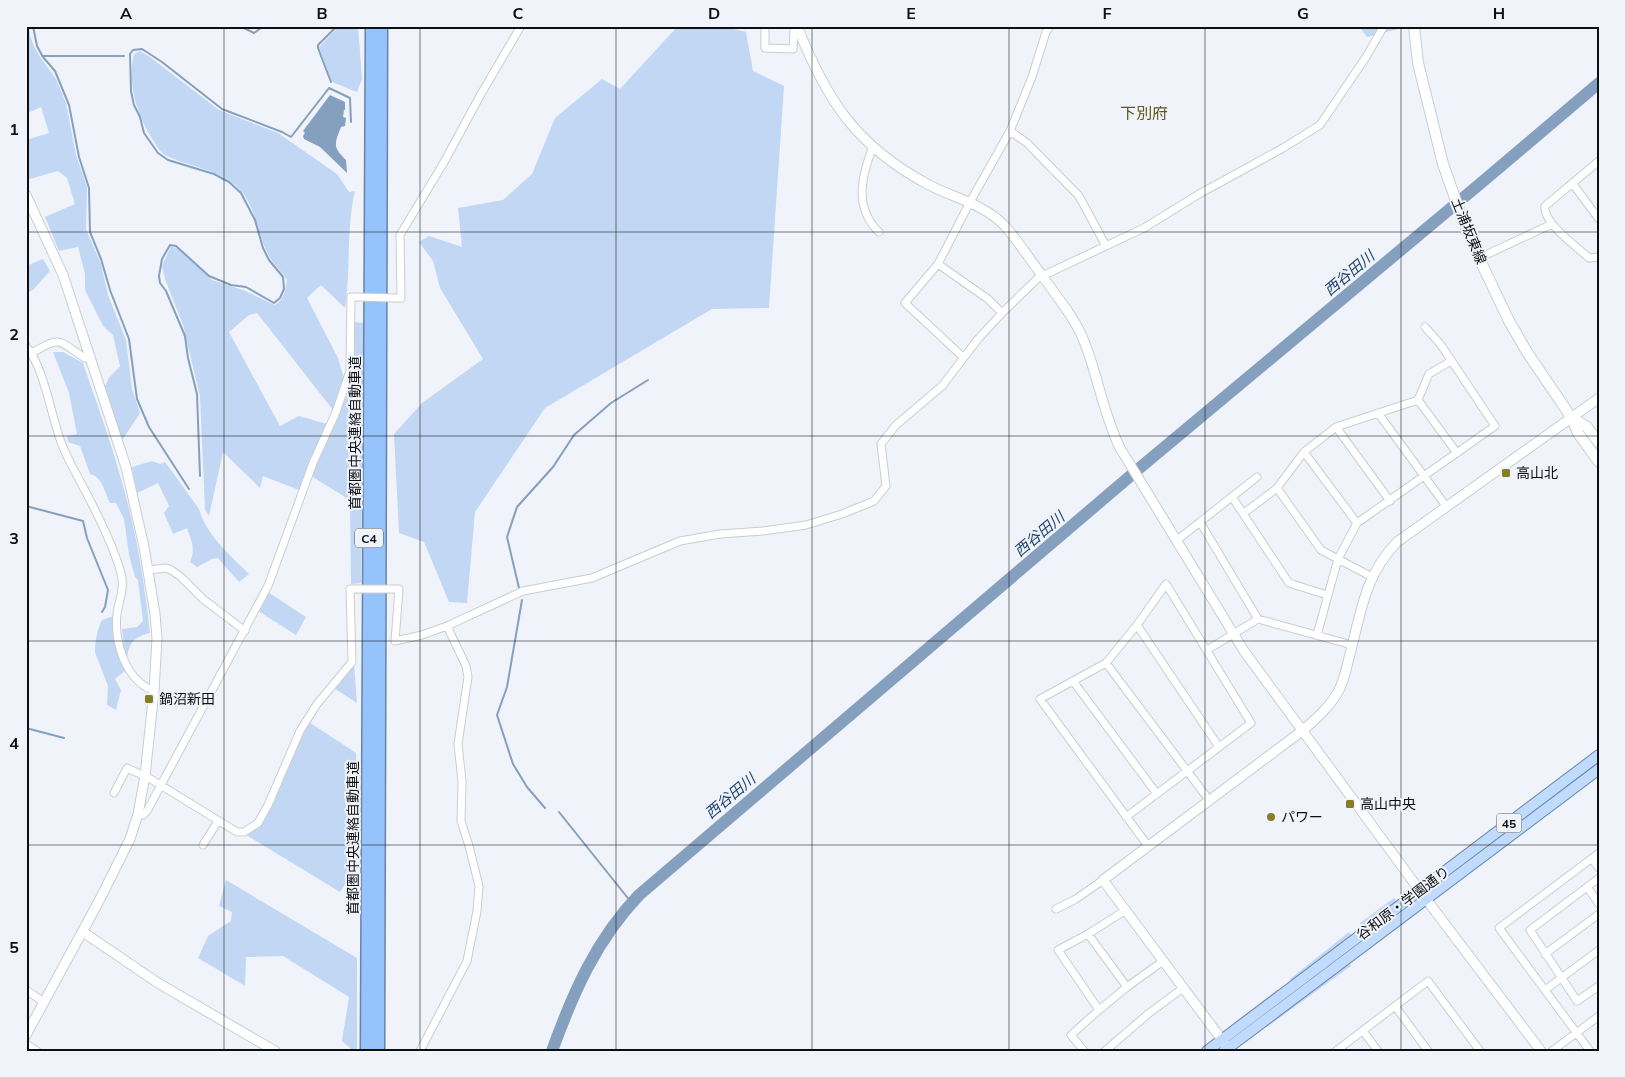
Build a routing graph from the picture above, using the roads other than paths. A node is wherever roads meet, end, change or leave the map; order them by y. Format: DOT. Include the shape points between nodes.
graph roads {
  1 [pos="372,26"];
  2 [pos="381,26"];
  3 [pos="521,26"];
  4 [pos="765,26"];
  5 [pos="1050,26"];
  6 [pos="1384,26"];
  7 [pos="1414,26"];
  8 [pos="797,27"];
  9 [pos="1010,131"];
  10 [pos="873,146"];
  11 [pos="1598,162"];
  12 [pos="1572,183"];
  13 [pos="26,195"];
  14 [pos="970,202"];
  15 [pos="1599,220"];
  16 [pos="1552,224"];
  17 [pos="879,232"];
  18 [pos="1106,246"];
  19 [pos="1599,257"];
  20 [pos="1479,258"];
  21 [pos="938,264"];
  22 [pos="1042,276"];
  23 [pos="1002,313"];
  24 [pos="1425,327"];
  25 [pos="26,346"];
  26 [pos="32,353"];
  27 [pos="963,357"];
  28 [pos="90,358"];
  29 [pos="1451,361"];
  30 [pos="1599,398"];
  31 [pos="1418,400"];
  32 [pos="1378,413"];
  33 [pos="1571,417"];
  34 [pos="1336,427"];
  35 [pos="1599,443"];
  36 [pos="1304,452"];
  37 [pos="1458,453"];
  38 [pos="1599,462"];
  39 [pos="1425,476"];
  40 [pos="1257,477"];
  41 [pos="1277,488"];
  42 [pos="1232,497"];
  43 [pos="1390,501"];
  44 [pos="1446,506"];
  45 [pos="1244,513"];
  46 [pos="1200,522"];
  47 [pos="1357,523"];
  48 [pos="1176,541"];
  49 [pos="1338,558"];
  50 [pos="148,570"];
  51 [pos="1372,576"];
  52 [pos="1327,595"];
  53 [pos="1258,619"];
  54 [pos="1137,625"];
  55 [pos="447,626"];
  56 [pos="244,631"];
  57 [pos="1233,634"];
  58 [pos="1317,635"];
  59 [pos="1352,645"];
  60 [pos="1207,650"];
  61 [pos="1106,663"];
  62 [pos="1073,681"];
  63 [pos="154,691"];
  64 [pos="1302,731"];
  65 [pos="1219,747"];
  66 [pos="1599,755"];
  67 [pos="1599,769"];
  68 [pos="1187,771"];
  69 [pos="146,776"];
  70 [pos="162,786"];
  71 [pos="114,793"];
  72 [pos="1157,794"];
  73 [pos="1209,800"];
  74 [pos="138,814"];
  75 [pos="1126,817"];
  76 [pos="218,820"];
  77 [pos="203,845"];
  78 [pos="1148,846"];
  79 [pos="1599,853"];
  80 [pos="1592,859"];
  81 [pos="1599,868"];
  82 [pos="1599,878"];
  83 [pos="1103,880"];
  84 [pos="1587,887"];
  85 [pos="1423,895"];
  86 [pos="1599,904"];
  87 [pos="1056,909"];
  88 [pos="1126,910"];
  89 [pos="1599,914"];
  90 [pos="83,932"];
  91 [pos="1088,934"];
  92 [pos="1599,950"];
  93 [pos="1546,954"];
  94 [pos="1163,960"];
  95 [pos="1561,978"];
  96 [pos="1599,986"];
  97 [pos="1127,987"];
  98 [pos="1184,988"];
  99 [pos="26,990"];
  100 [pos="1545,990"];
  101 [pos="44,1002"];
  102 [pos="1395,1006"];
  103 [pos="1099,1010"];
  104 [pos="1599,1016"];
  105 [pos="1363,1031"];
  106 [pos="1576,1033"];
  107 [pos="26,1035"];
  108 [pos="26,1044"];
  109 [pos="1226,1047"];
  110 [pos="37,1051"];
  111 [pos="275,1051"];
  112 [pos="367,1051"];
  113 [pos="378,1051"];
  114 [pos="420,1051"];
  115 [pos="1084,1051"];
  116 [pos="1106,1051"];
  117 [pos="1206,1051"];
  118 [pos="1336,1051"];
  119 [pos="1378,1051"];
  120 [pos="1428,1051"];
  121 [pos="1480,1051"];
  122 [pos="1541,1051"];
  123 [pos="1552,1051"];
  124 [pos="1590,1051"];
  1 -- 112 [label="highway, 首都圏中央連絡自動車道 / C4"];
  2 -- 113 [label="highway, 首都圏中央連絡自動車道 / C4"];
  3 -- 56 [label="street, bridge" via="400,235 401,298 351,297 350,372 268,586"];
  4 -- 8 [label="street" via="765,48 793,49"];
  5 -- 9 [label="street"];
  6 -- 18 [label="street" via="1320,125 1144,228"];
  7 -- 20 [label="main road, 土浦坂東線" via="1429,113 1452,193"];
  8 -- 10 [label="street" via="827,91"];
  9 -- 14 [label="street"];
  9 -- 18 [label="street" via="1079,196"];
  10 -- 14 [label="street" via="898,167"];
  10 -- 17 [label="street" via="863,174 862,194 868,216"];
  11 -- 12 [label="street"];
  12 -- 15 [label="street"];
  12 -- 16 [label="street" via="1545,206"];
  13 -- 28 [label="street" via="63,275"];
  14 -- 21 [label="street"];
  14 -- 22 [label="street" via="990,213 1004,226"];
  16 -- 19 [label="street" via="1589,258"];
  16 -- 20 [label="street"];
  18 -- 22 [label="street"];
  20 -- 33 [label="main road, 土浦坂東線" via="1527,352"];
  21 -- 23 [label="street" via="988,299"];
  21 -- 27 [label="street" via="905,303"];
  22 -- 23 [label="street"];
  22 -- 48 [label="street" via="1078,326 1107,418 1120,448"];
  23 -- 27 [label="street"];
  24 -- 29 [label="street" via="1442,345"];
  25 -- 26 [label="street"];
  26 -- 28 [label="street" via="48,343 59,342"];
  26 -- 63 [label="street" via="61,443 88,496 120,573 122,596 116,626 127,667 135,678"];
  27 -- 55 [label="street" via="951,377 896,425 881,444 886,486 874,501 806,525 680,540 592,578 523,591"];
  28 -- 50 [label="street" via="126,467"];
  29 -- 31 [label="street" via="1429,374"];
  29 -- 37 [label="street" via="1495,426"];
  30 -- 33 [label="street"];
  31 -- 32 [label="street"];
  31 -- 37 [label="street"];
  32 -- 34 [label="street"];
  32 -- 39 [label="street"];
  33 -- 35 [label="main road, 土浦坂東線" via="1587,427"];
  33 -- 38 [label="main road, 土浦坂東線" via="1578,433"];
  33 -- 44 [label="street"];
  34 -- 36 [label="street"];
  34 -- 43 [label="street"];
  36 -- 41 [label="street"];
  36 -- 47 [label="street"];
  37 -- 39 [label="street"];
  39 -- 43 [label="street"];
  39 -- 44 [label="street"];
  40 -- 42 [label="street"];
  41 -- 45 [label="street"];
  41 -- 49 [label="street" via="1321,550"];
  42 -- 45 [label="street"];
  42 -- 46 [label="street"];
  43 -- 47 [label="street"];
  44 -- 51 [label="street" via="1397,542"];
  45 -- 52 [label="street" via="1289,583"];
  46 -- 48 [label="street"];
  46 -- 53 [label="street"];
  47 -- 49 [label="street"];
  48 -- 57 [label="street"];
  49 -- 51 [label="street"];
  49 -- 52 [label="street"];
  50 -- 56 [label="street" via="171,570"];
  50 -- 63 [label="street" via="156,626"];
  51 -- 59 [label="street"];
  52 -- 58 [label="street"];
  53 -- 57 [label="street"];
  53 -- 58 [label="street"];
  54 -- 60 [label="street" via="1166,584"];
  54 -- 61 [label="street"];
  54 -- 65 [label="street"];
  55 -- 76 [label="street, bridge" via="395,641 399,589 350,590 352,662 317,704 300,731 258,823 240,833"];
  55 -- 114 [label="street" via="468,677 458,744 462,781 461,821 479,886 467,961"];
  56 -- 70 [label="street"];
  57 -- 60 [label="street"];
  57 -- 64 [label="street"];
  58 -- 59 [label="street"];
  59 -- 64 [label="street" via="1340,688 1327,708"];
  60 -- 65 [label="street" via="1252,723"];
  61 -- 62 [label="street"];
  61 -- 68 [label="street"];
  62 -- 72 [label="street"];
  62 -- 75 [label="street" via="1040,699"];
  63 -- 69 [label="street"];
  64 -- 73 [label="street"];
  64 -- 85 [label="street"];
  65 -- 68 [label="street"];
  66 -- 85 [label="main road, 谷和原・学園通り / 45"];
  67 -- 85 [label="main road, 谷和原・学園通り / 45"];
  68 -- 72 [label="street"];
  68 -- 73 [label="street"];
  69 -- 70 [label="street"];
  69 -- 71 [label="street" via="127,768"];
  69 -- 74 [label="street"];
  70 -- 74 [label="street" via="145,813"];
  70 -- 76 [label="street"];
  72 -- 75 [label="street"];
  73 -- 78 [label="street"];
  74 -- 90 [label="street" via="130,839"];
  75 -- 78 [label="street"];
  76 -- 77 [label="street"];
  78 -- 83 [label="street"];
  79 -- 80 [label="street"];
  80 -- 81 [label="street"];
  80 -- 100 [label="street" via="1499,928"];
  82 -- 84 [label="street"];
  83 -- 87 [label="street"];
  83 -- 88 [label="street"];
  84 -- 86 [label="street"];
  84 -- 93 [label="street" via="1530,930"];
  85 -- 109 [label="main road, 谷和原・学園通り / 45"];
  85 -- 122 [label="street"];
  88 -- 91 [label="street"];
  88 -- 94 [label="street"];
  89 -- 93 [label="street"];
  90 -- 101 [label="street"];
  90 -- 111 [label="street" via="158,983"];
  91 -- 97 [label="street"];
  91 -- 103 [label="street" via="1058,950"];
  92 -- 95 [label="street"];
  93 -- 95 [label="street"];
  94 -- 97 [label="street"];
  94 -- 98 [label="street"];
  95 -- 96 [label="street" via="1577,1001"];
  95 -- 100 [label="street"];
  97 -- 103 [label="street"];
  98 -- 109 [label="street"];
  98 -- 116 [label="street"];
  99 -- 101 [label="street"];
  100 -- 106 [label="street"];
  101 -- 107 [label="street"];
  102 -- 105 [label="street"];
  102 -- 120 [label="street"];
  102 -- 121 [label="street" via="1428,981"];
  103 -- 115 [label="street" via="1071,1036"];
  104 -- 106 [label="street"];
  105 -- 118 [label="street"];
  105 -- 119 [label="street"];
  106 -- 123 [label="street"];
  106 -- 124 [label="street"];
  108 -- 110 [label="street"];
  109 -- 117 [label="main road, 谷和原・学園通り / 45"];
}
